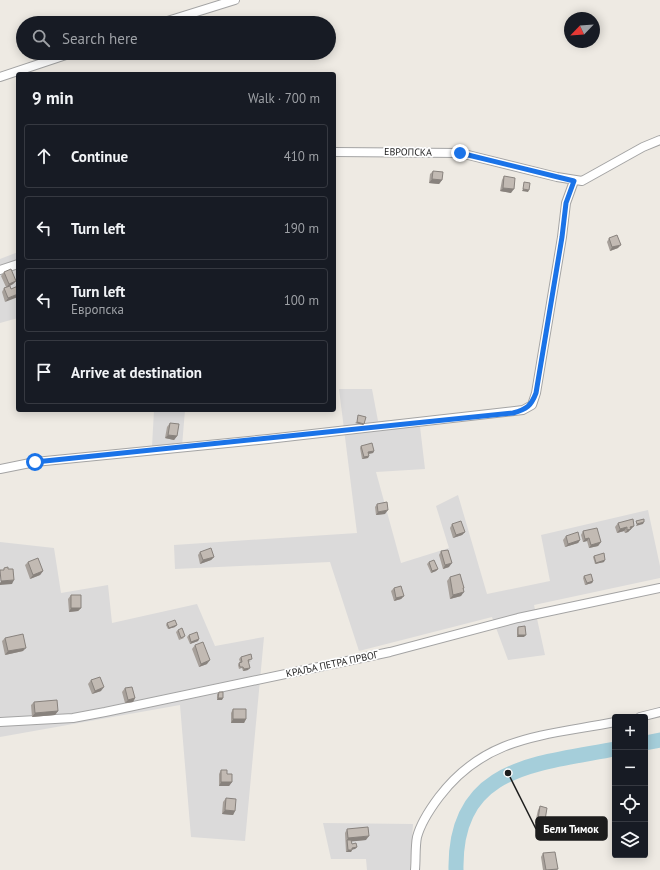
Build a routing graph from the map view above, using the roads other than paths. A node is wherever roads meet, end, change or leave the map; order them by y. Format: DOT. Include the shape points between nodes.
graph roads {
  1 [pos="235,0"];
  2 [pos="184,16"];
  3 [pos="51,60"];
  4 [pos="0,77"];
  5 [pos="660,140"];
  6 [pos="336,152"];
  7 [pos="574,181"];
  8 [pos="16,265"];
  9 [pos="0,270"];
  10 [pos="0,469"];
  11 [pos="660,588"];
  12 [pos="660,712"];
  13 [pos="648,715"];
  14 [pos="0,722"];
  15 [pos="612,723"];
  16 [pos="416,870"];
  1 -- 2 [label="street"];
  3 -- 4 [label="street"];
  5 -- 7 [label="street, ЕВРОПСКА" via="590,178"];
  6 -- 7 [label="street, ЕВРОПСКА" via="460,153"];
  7 -- 10 [label="street" via="566,203 536,393 532,405 523,410 35,462"];
  8 -- 9 [label="street"];
  11 -- 14 [label="street, КРАЉА ПЕТРА ПРВОГ" via="518,618 390,652 106,712 73,718"];
  12 -- 13 [label="street"];
  15 -- 16 [label="street" via="524,740 490,752 474,762 446,788 427,813 417,837"];
}
